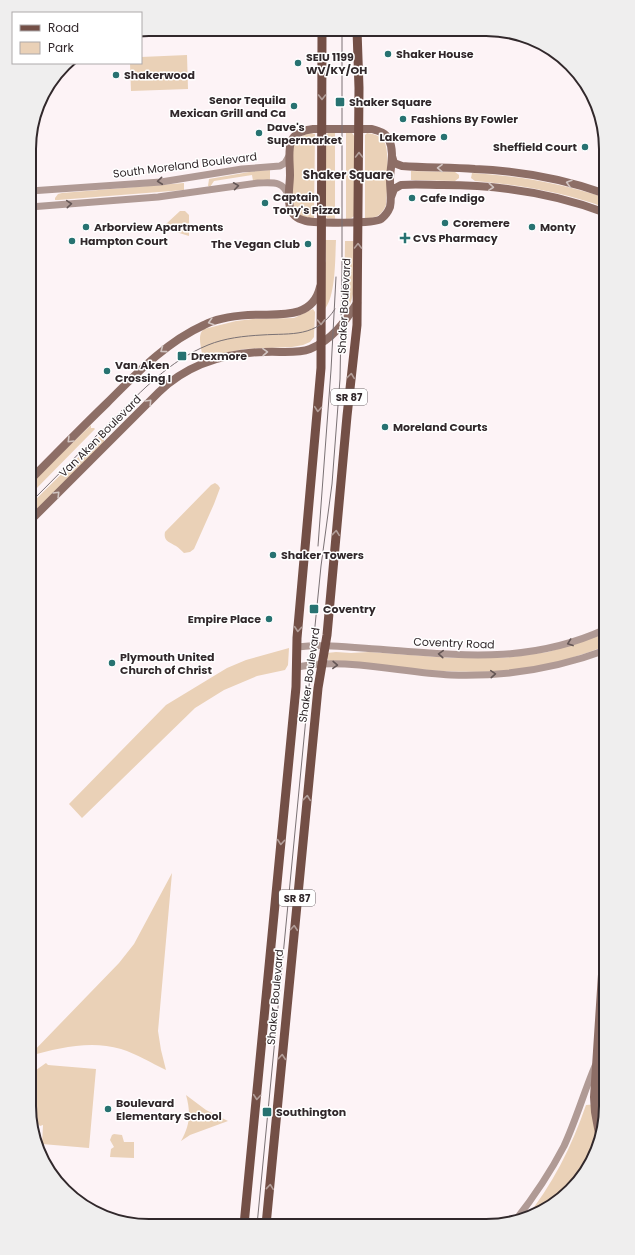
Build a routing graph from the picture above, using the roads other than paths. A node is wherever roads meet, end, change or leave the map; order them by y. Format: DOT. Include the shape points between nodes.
graph roads {
  1 [pos="322,36"];
  2 [pos="357,36"];
  3 [pos="322,129"];
  4 [pos="359,129"];
  5 [pos="391,154"];
  6 [pos="289,155"];
  7 [pos="36,191"];
  8 [pos="599,192"];
  9 [pos="288,195"];
  10 [pos="391,200"];
  11 [pos="36,207"];
  12 [pos="599,211"];
  13 [pos="322,222"];
  14 [pos="358,222"];
  15 [pos="320,284"];
  16 [pos="358,303"];
  17 [pos="321,342"];
  18 [pos="36,474"];
  19 [pos="36,515"];
  20 [pos="599,631"];
  21 [pos="324,645"];
  22 [pos="297,646"];
  23 [pos="599,652"];
  24 [pos="321,664"];
  25 [pos="296,667"];
  26 [pos="599,1004"];
  27 [pos="598,1014"];
  28 [pos="595,1066"];
  29 [pos="597,1126"];
  30 [pos="521,1214"];
  31 [pos="245,1219"];
  32 [pos="267,1219"];
  1 -- 3 [label="main road, Shaker Boulevard / SR 87, one-way"];
  2 -- 4 [label="main road, Shaker Boulevard / SR 87"];
  3 -- 4 [label="main road"];
  3 -- 6 [label="main road" via="304,130 295,135 291,141"];
  3 -- 13 [label="main road, Shaker Boulevard / SR 87"];
  4 -- 5 [label="main road" via="381,132 389,140"];
  14 -- 4 [label="main road, Shaker Boulevard / SR 87, one-way"];
  8 -- 5 [label="main road, one-way" via="564,181 526,174 402,166 394,163"];
  5 -- 10 [label="main road"];
  6 -- 7 [label="street, South Moreland Boulevard, one-way" via="285,163 276,166 161,182"];
  6 -- 9 [label="main road"];
  11 -- 9 [label="street, one-way" via="158,197 258,183 282,185"];
  9 -- 13 [label="main road" via="294,216 304,221"];
  10 -- 12 [label="main road, one-way" via="394,189 400,185 478,186 544,194"];
  10 -- 14 [label="main road" via="388,212 381,219"];
  13 -- 14 [label="main road"];
  13 -- 15 [label="main road, Shaker Boulevard / SR 87"];
  16 -- 14 [label="main road, Shaker Boulevard / SR 87, one-way"];
  15 -- 17 [label="main road, Shaker Boulevard / SR 87, one-way"];
  15 -- 18 [label="main road, Van Aken Boulevard, one-way" via="318,294 312,302 294,314 240,316 214,321 196,328 170,345 142,368"];
  16 -- 17 [label="main road, Van Aken Boulevard" via="341,327"];
  21 -- 16 [label="main road, Shaker Boulevard / SR 87, one-way"];
  19 -- 17 [label="main road, Van Aken Boulevard, one-way" via="159,392 182,373 230,355 303,350"];
  17 -- 22 [label="main road, Shaker Boulevard / SR 87, one-way" via="320,385"];
  20 -- 21 [label="street, Coventry Road, one-way" via="562,646 502,655 469,656"];
  21 -- 22 [label="street, Coventry Road"];
  21 -- 24 [label="main road, Shaker Boulevard / SR 87"];
  22 -- 25 [label="main road, Shaker Boulevard / SR 87"];
  24 -- 23 [label="street, one-way" via="450,675 486,675 537,670"];
  24 -- 25 [label="street"];
  32 -- 24 [label="main road, Shaker Boulevard / SR 87, one-way"];
  25 -- 31 [label="main road, Shaker Boulevard / SR 87, one-way"];
  26 -- 27 [label="main road"];
  27 -- 28 [label="main road"];
  28 -- 29 [label="main road" via="594,1112"];
  28 -- 30 [label="street" via="563,1147"];
}
